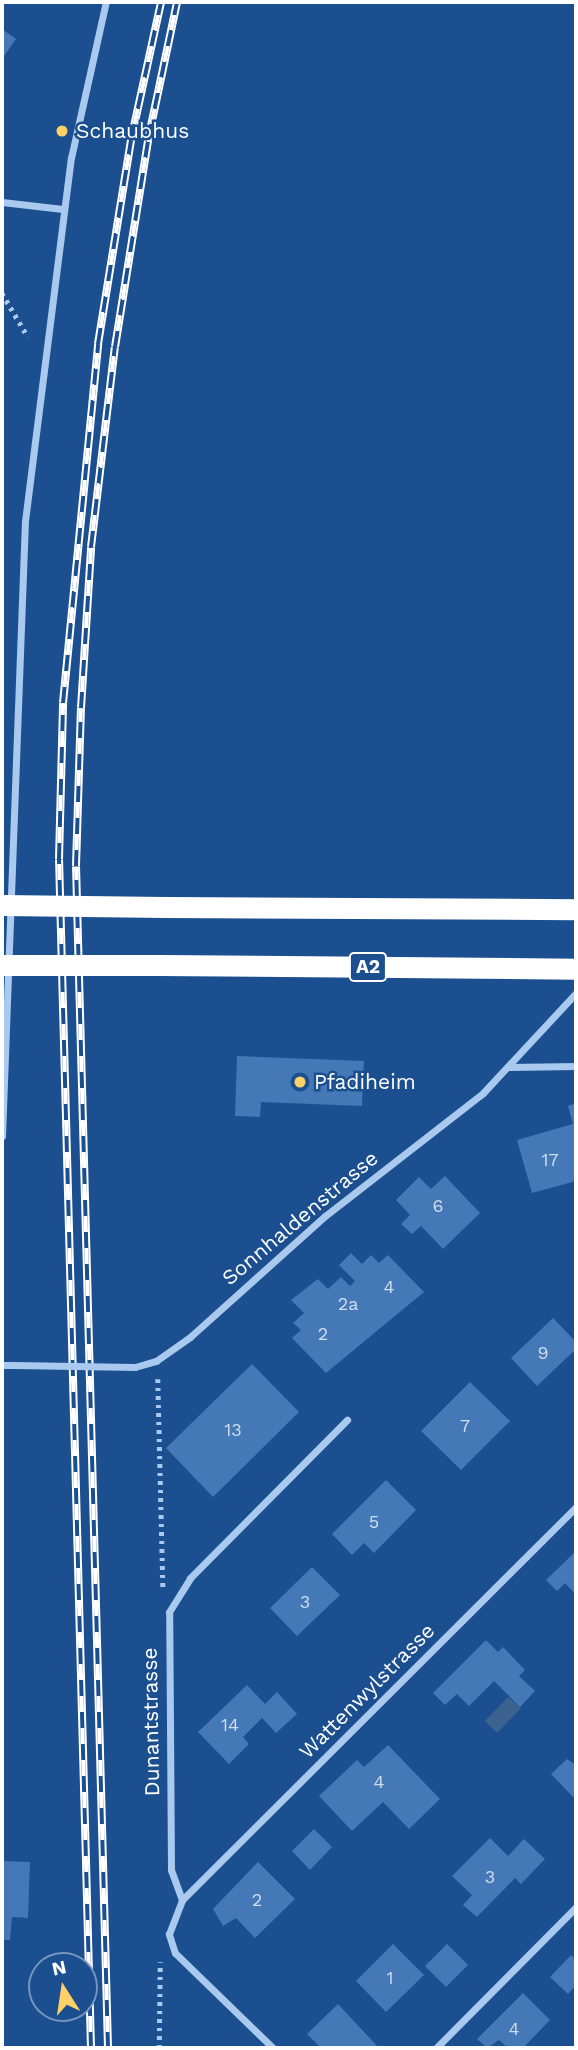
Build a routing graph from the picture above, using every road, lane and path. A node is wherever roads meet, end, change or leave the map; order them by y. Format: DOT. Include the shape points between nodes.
graph roads {
  1 [pos="106,2"];
  2 [pos="2,202"];
  3 [pos="63,209"];
  4 [pos="2,293"];
  5 [pos="31,341"];
  6 [pos="2,905"];
  7 [pos="576,909"];
  8 [pos="2,965"];
  9 [pos="576,969"];
  10 [pos="576,993"];
  11 [pos="576,1066"];
  12 [pos="509,1067"];
  13 [pos="2,1136"];
  14 [pos="156,1361"];
  15 [pos="2,1365"];
  16 [pos="347,1420"];
  17 [pos="576,1507"];
  18 [pos="161,1578"];
  19 [pos="182,1900"];
  20 [pos="576,1907"];
  21 [pos="169,1934"];
  22 [pos="159,2048"];
  23 [pos="273,2048"];
  24 [pos="436,2048"];
  1 -- 3 [label="street" via="83,92"];
  2 -- 3 [label="street"];
  3 -- 13 [label="street" via="24,521"];
  4 -- 5 [label="path"];
  6 -- 7 [label="highway, bridge"];
  8 -- 9 [label="highway, A2, bridge"];
  10 -- 12 [label="street, Sonnhaldenstrasse"];
  11 -- 12 [label="street"];
  12 -- 14 [label="street, Sonnhaldenstrasse"];
  14 -- 15 [label="street, Sonnhaldenstrasse, bridge" via="135,1367"];
  14 -- 18 [label="path"];
  16 -- 19 [label="street, Dunantstrasse" via="190,1578 169,1612 171,1870"];
  17 -- 19 [label="street, Wattenwylstrasse"];
  19 -- 21 [label="street"];
  20 -- 24 [label="street"];
  21 -- 22 [label="path" via="156,1973"];
  21 -- 23 [label="street" via="175,1953"];
}
